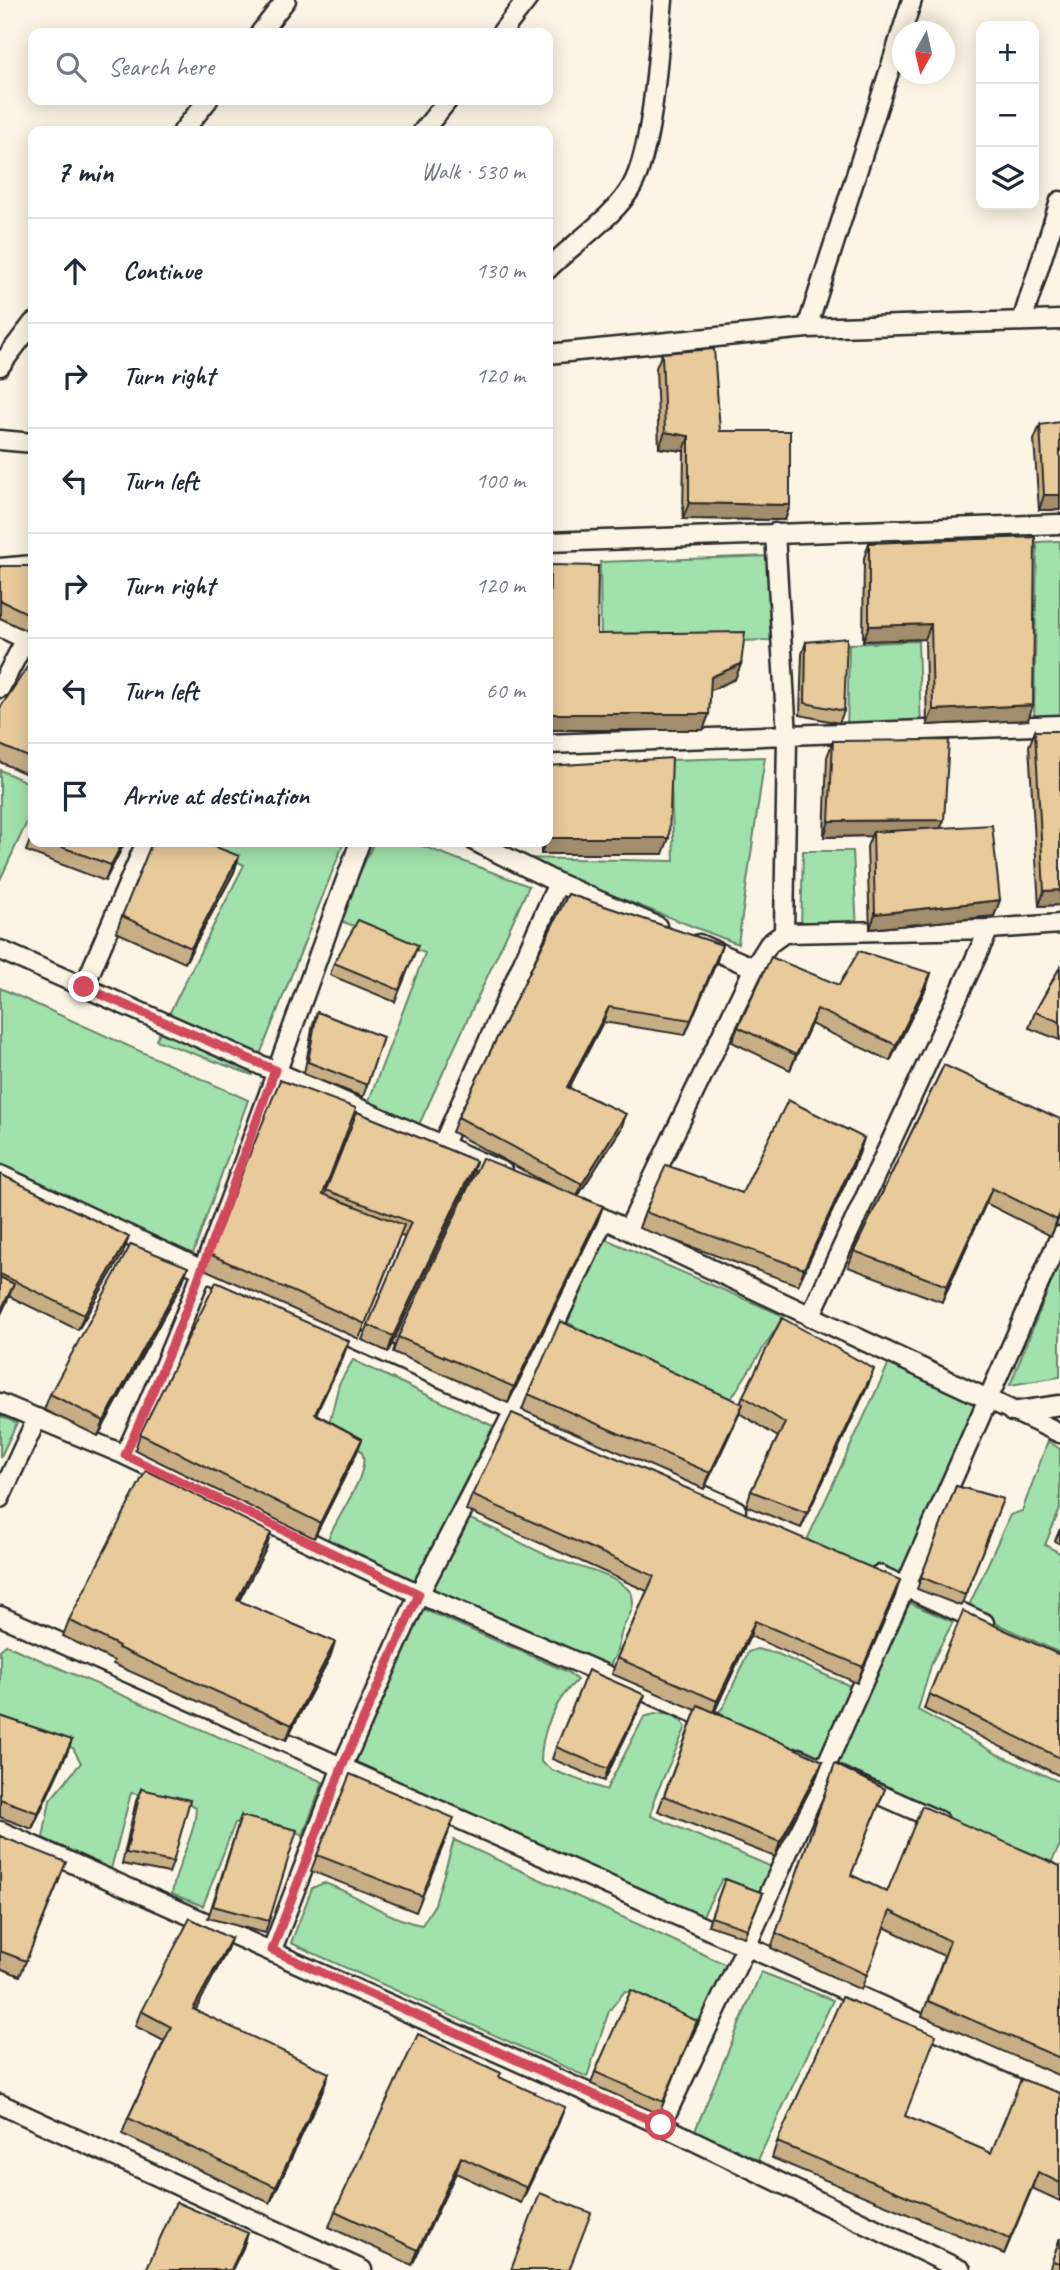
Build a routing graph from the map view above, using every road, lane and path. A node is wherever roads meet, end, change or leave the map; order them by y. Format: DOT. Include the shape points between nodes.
graph roads {
  1 [pos="286,0"];
  2 [pos="527,0"];
  3 [pos="663,0"];
  4 [pos="912,0"];
  5 [pos="264,28"];
  6 [pos="505,28"];
  7 [pos="204,105"];
  8 [pos="444,105"];
  9 [pos="187,126"];
  10 [pos="427,126"];
  11 [pos="1060,201"];
  12 [pos="553,264"];
  13 [pos="1060,320"];
  14 [pos="1021,321"];
  15 [pos="807,328"];
  16 [pos="28,330"];
  17 [pos="553,353"];
  18 [pos="0,366"];
  19 [pos="0,440"];
  20 [pos="28,443"];
  21 [pos="1060,524"];
  22 [pos="775,533"];
  23 [pos="553,542"];
  24 [pos="28,565"];
  25 [pos="0,568"];
  26 [pos="0,627"];
  27 [pos="28,641"];
  28 [pos="28,643"];
  29 [pos="0,688"];
  30 [pos="1060,725"];
  31 [pos="787,736"];
  32 [pos="553,744"];
  33 [pos="144,847"];
  34 [pos="358,847"];
  35 [pos="487,847"];
  36 [pos="558,883"];
  37 [pos="1060,925"];
  38 [pos="989,929"];
  39 [pos="784,933"];
  40 [pos="0,950"];
  41 [pos="754,968"];
  42 [pos="84,987"];
  43 [pos="275,1070"];
  44 [pos="443,1144"];
  45 [pos="0,1175"];
  46 [pos="517,1179"];
  47 [pos="567,1202"];
  48 [pos="604,1219"];
  49 [pos="628,1230"];
  50 [pos="1060,1236"];
  51 [pos="202,1270"];
  52 [pos="810,1317"];
  53 [pos="987,1401"];
  54 [pos="0,1403"];
  55 [pos="1060,1405"];
  56 [pos="515,1409"];
  57 [pos="1012,1412"];
  58 [pos="37,1418"];
  59 [pos="1060,1433"];
  60 [pos="125,1455"];
  61 [pos="0,1498"];
  62 [pos="754,1518"];
  63 [pos="868,1570"];
  64 [pos="905,1587"];
  65 [pos="419,1594"];
  66 [pos="0,1616"];
  67 [pos="1001,1630"];
  68 [pos="736,1731"];
  69 [pos="786,1753"];
  70 [pos="342,1767"];
  71 [pos="824,1769"];
  72 [pos="0,1830"];
  73 [pos="961,1831"];
  74 [pos="746,1947"];
  75 [pos="272,1950"];
  76 [pos="1060,2085"];
  77 [pos="0,2104"];
  78 [pos="661,2125"];
  79 [pos="362,2270"];
  80 [pos="961,2270"];
  1 -- 5 [label="street"];
  2 -- 6 [label="street"];
  3 -- 12 [label="street" via="654,86 632,187"];
  4 -- 15 [label="street"];
  7 -- 9 [label="street"];
  8 -- 10 [label="street"];
  11 -- 14 [label="street"];
  13 -- 14 [label="street"];
  14 -- 15 [label="street"];
  15 -- 17 [label="street"];
  16 -- 18 [label="street"];
  19 -- 20 [label="street"];
  21 -- 22 [label="street"];
  22 -- 23 [label="street"];
  22 -- 31 [label="street"];
  24 -- 25 [label="street"];
  26 -- 27 [label="street"];
  28 -- 29 [label="street"];
  30 -- 31 [label="street"];
  31 -- 32 [label="street"];
  31 -- 39 [label="street"];
  33 -- 42 [label="street"];
  34 -- 43 [label="street"];
  35 -- 36 [label="street"];
  36 -- 41 [label="street"];
  36 -- 44 [label="street"];
  37 -- 38 [label="street"];
  38 -- 39 [label="street"];
  38 -- 52 [label="street"];
  39 -- 41 [label="street" via="769,944"];
  40 -- 42 [label="street"];
  41 -- 49 [label="street"];
  42 -- 43 [label="street"];
  43 -- 44 [label="street"];
  43 -- 51 [label="street"];
  44 -- 46 [label="street"];
  45 -- 51 [label="street"];
  47 -- 48 [label="street"];
  48 -- 49 [label="street"];
  48 -- 56 [label="street"];
  49 -- 52 [label="street"];
  50 -- 53 [label="street"];
  51 -- 56 [label="street"];
  51 -- 60 [label="street"];
  52 -- 53 [label="street"];
  53 -- 57 [label="street"];
  53 -- 64 [label="street"];
  54 -- 58 [label="street"];
  55 -- 57 [label="street"];
  56 -- 62 [label="street"];
  56 -- 65 [label="street"];
  57 -- 59 [label="street"];
  58 -- 60 [label="street"];
  58 -- 61 [label="street"];
  60 -- 65 [label="street"];
  63 -- 64 [label="street"];
  64 -- 67 [label="street"];
  64 -- 71 [label="street"];
  65 -- 68 [label="street"];
  65 -- 70 [label="street"];
  66 -- 70 [label="street"];
  69 -- 71 [label="street"];
  70 -- 74 [label="street"];
  70 -- 75 [label="street"];
  71 -- 73 [label="street"];
  71 -- 74 [label="street"];
  72 -- 75 [label="street"];
  74 -- 76 [label="street"];
  74 -- 78 [label="street"];
  75 -- 78 [label="street"];
  77 -- 79 [label="street"];
  78 -- 80 [label="street"];
}
